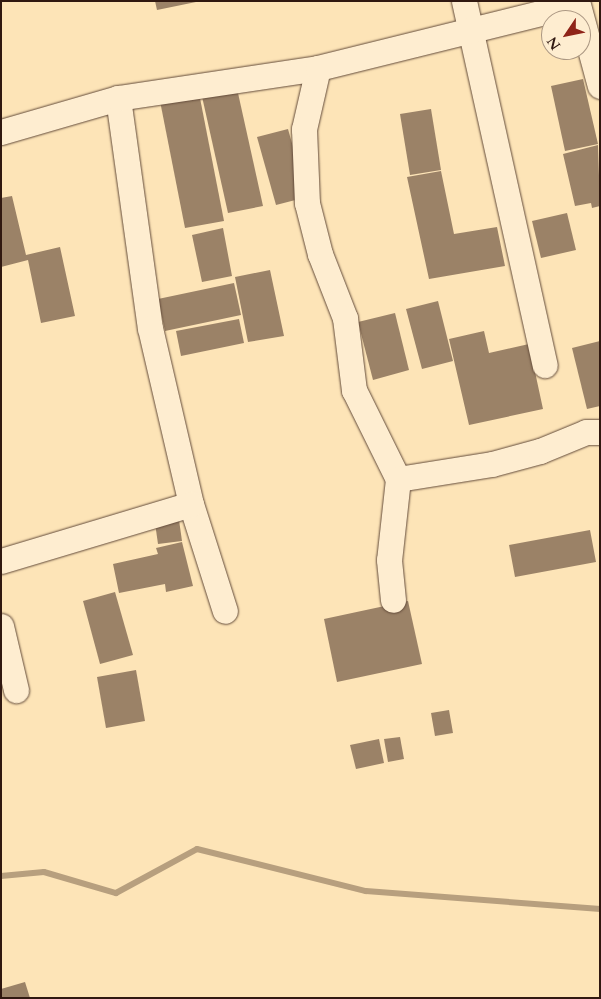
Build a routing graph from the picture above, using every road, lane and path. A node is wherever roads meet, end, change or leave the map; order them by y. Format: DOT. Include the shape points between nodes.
graph roads {
  1 [pos="464,1"];
  2 [pos="572,1"];
  3 [pos="577,1"];
  4 [pos="470,32"];
  5 [pos="318,68"];
  6 [pos="600,86"];
  7 [pos="118,98"];
  8 [pos="1,132"];
  9 [pos="545,365"];
  10 [pos="600,432"];
  11 [pos="398,479"];
  12 [pos="191,504"];
  13 [pos="1,561"];
  14 [pos="393,600"];
  15 [pos="226,611"];
  16 [pos="1,626"];
  17 [pos="16,690"];
  1 -- 4 [label="street"];
  2 -- 4 [label="street"];
  3 -- 6 [label="street"];
  4 -- 5 [label="street"];
  4 -- 9 [label="street"];
  5 -- 7 [label="street"];
  5 -- 11 [label="street" via="304,129 307,204 320,254 345,318 354,390"];
  7 -- 8 [label="street"];
  7 -- 12 [label="street" via="150,328"];
  10 -- 11 [label="street" via="586,432 540,451 492,464"];
  11 -- 14 [label="street" via="389,560"];
  12 -- 13 [label="street"];
  12 -- 15 [label="street"];
  16 -- 17 [label="street"];
}
